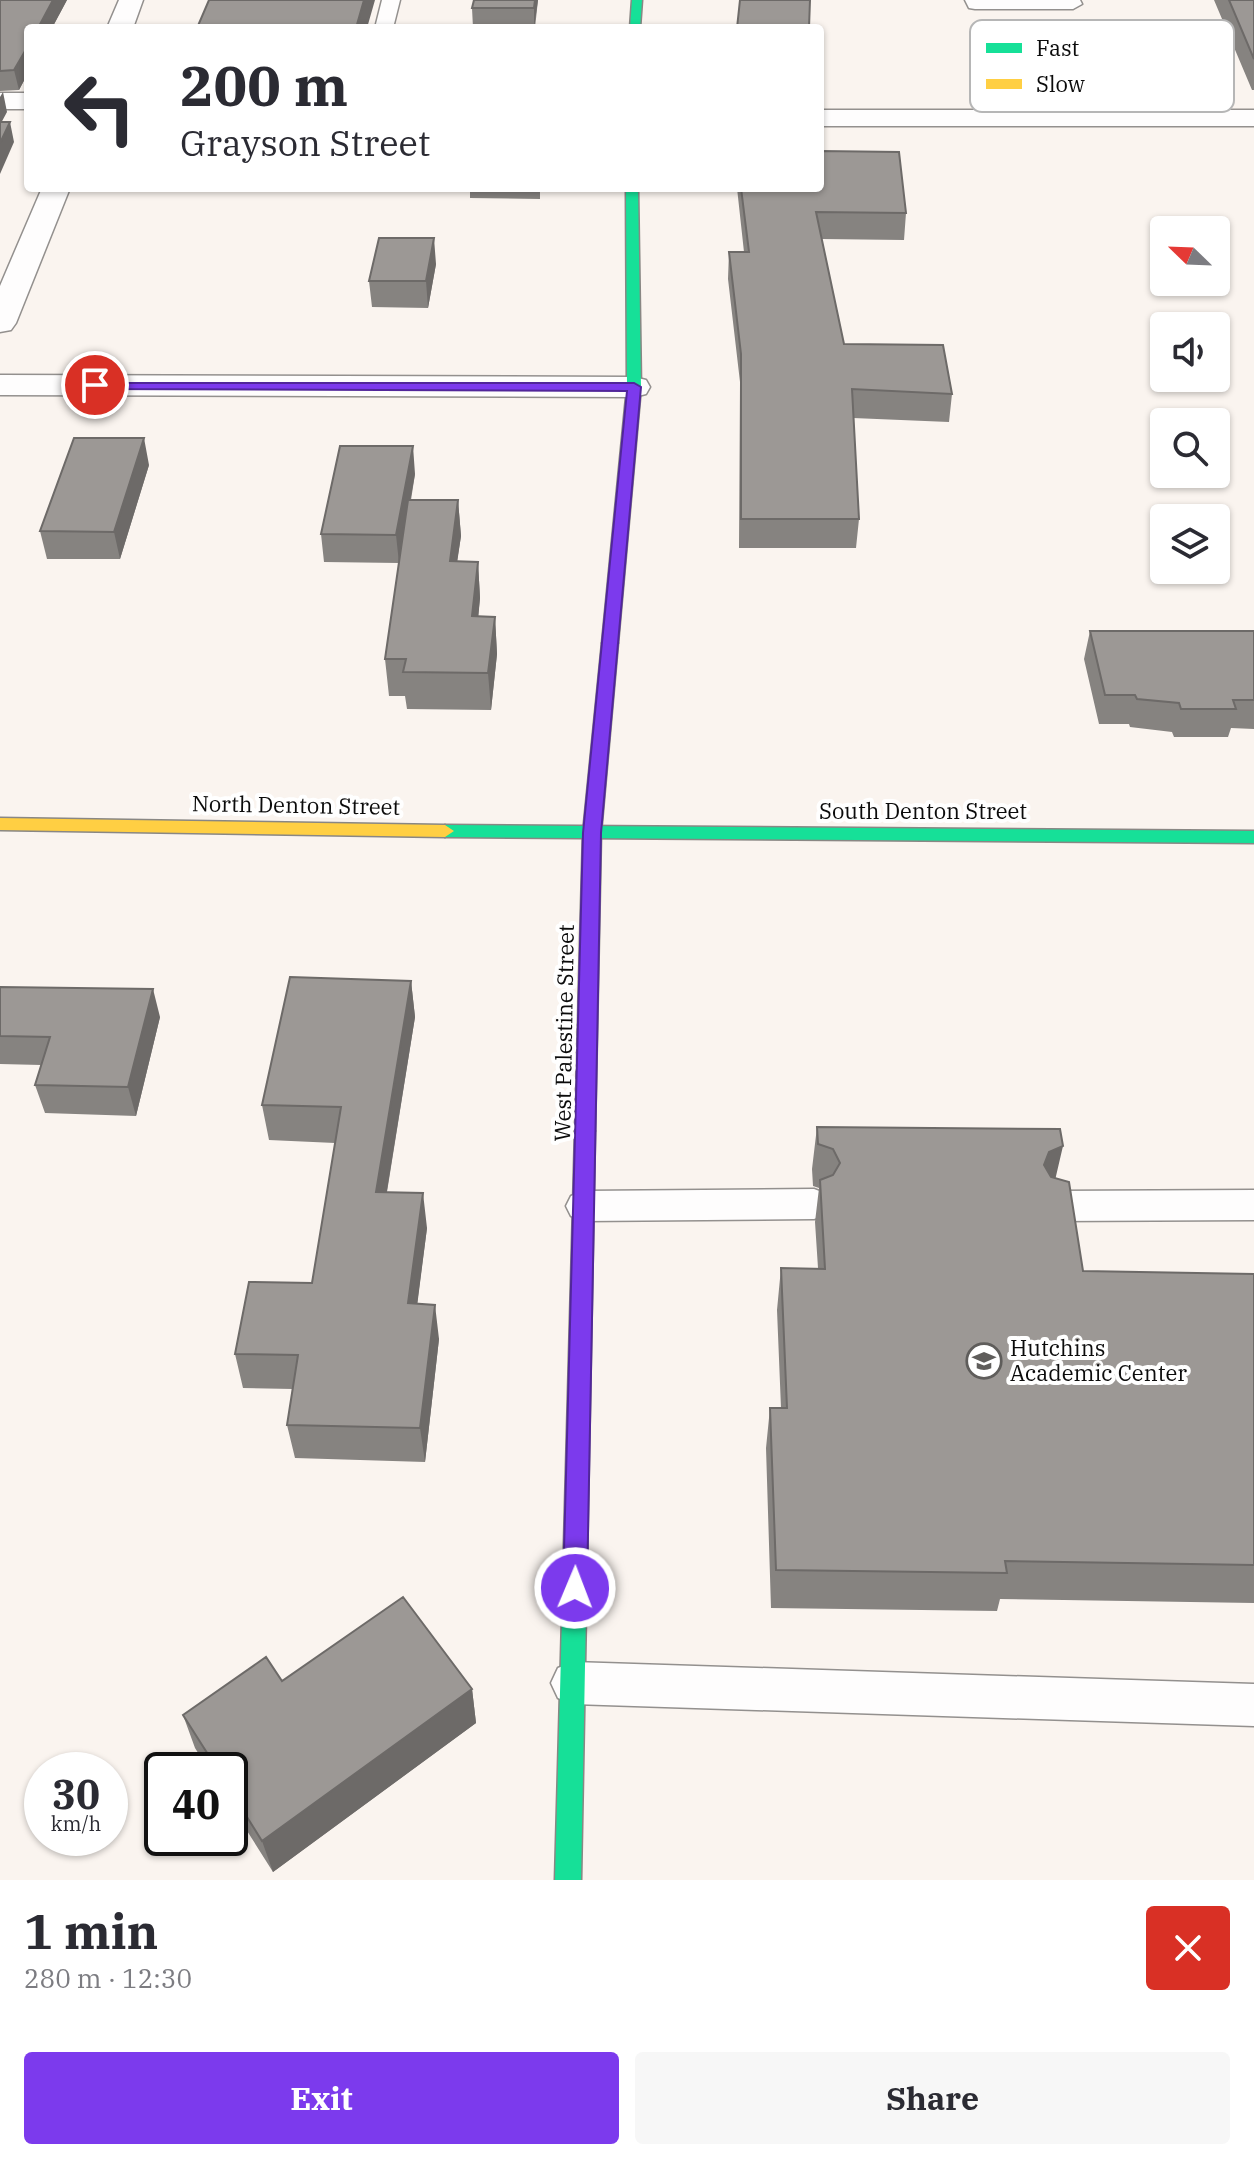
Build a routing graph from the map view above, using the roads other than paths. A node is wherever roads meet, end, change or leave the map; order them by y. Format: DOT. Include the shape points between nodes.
graph roads {
  1 [pos="131,0"];
  2 [pos="391,0"];
  3 [pos="637,0"];
  4 [pos="974,0"];
  5 [pos="1071,0"];
  6 [pos="122,24"];
  7 [pos="385,24"];
  8 [pos="635,24"];
  9 [pos="0,101"];
  10 [pos="24,101"];
  11 [pos="824,118"];
  12 [pos="1254,118"];
  13 [pos="54,192"];
  14 [pos="632,192"];
  15 [pos="0,323"];
  16 [pos="0,385"];
  17 [pos="634,387"];
  18 [pos="0,824"];
  19 [pos="592,833"];
  20 [pos="1254,837"];
  21 [pos="814,1204"];
  22 [pos="1254,1205"];
  23 [pos="584,1206"];
  24 [pos="1055,1206"];
  25 [pos="573,1683"];
  26 [pos="1254,1705"];
  27 [pos="568,1880"];
  1 -- 6 [label="street"];
  2 -- 7 [label="lane"];
  3 -- 8 [label="street"];
  4 -- 5 [label="lane" via="1073,4"];
  9 -- 10 [label="street"];
  11 -- 12 [label="street"];
  13 -- 15 [label="street"];
  14 -- 17 [label="street, West Palestine Street"];
  16 -- 17 [label="street"];
  17 -- 19 [label="street, West Palestine Street"];
  18 -- 19 [label="street, North Denton Street"];
  19 -- 20 [label="street, South Denton Street"];
  19 -- 23 [label="street, West Palestine Street"];
  21 -- 23 [label="lane"];
  22 -- 24 [label="lane"];
  23 -- 25 [label="street, West Palestine Street"];
  25 -- 26 [label="lane"];
  25 -- 27 [label="street, West Palestine Street"];
}
